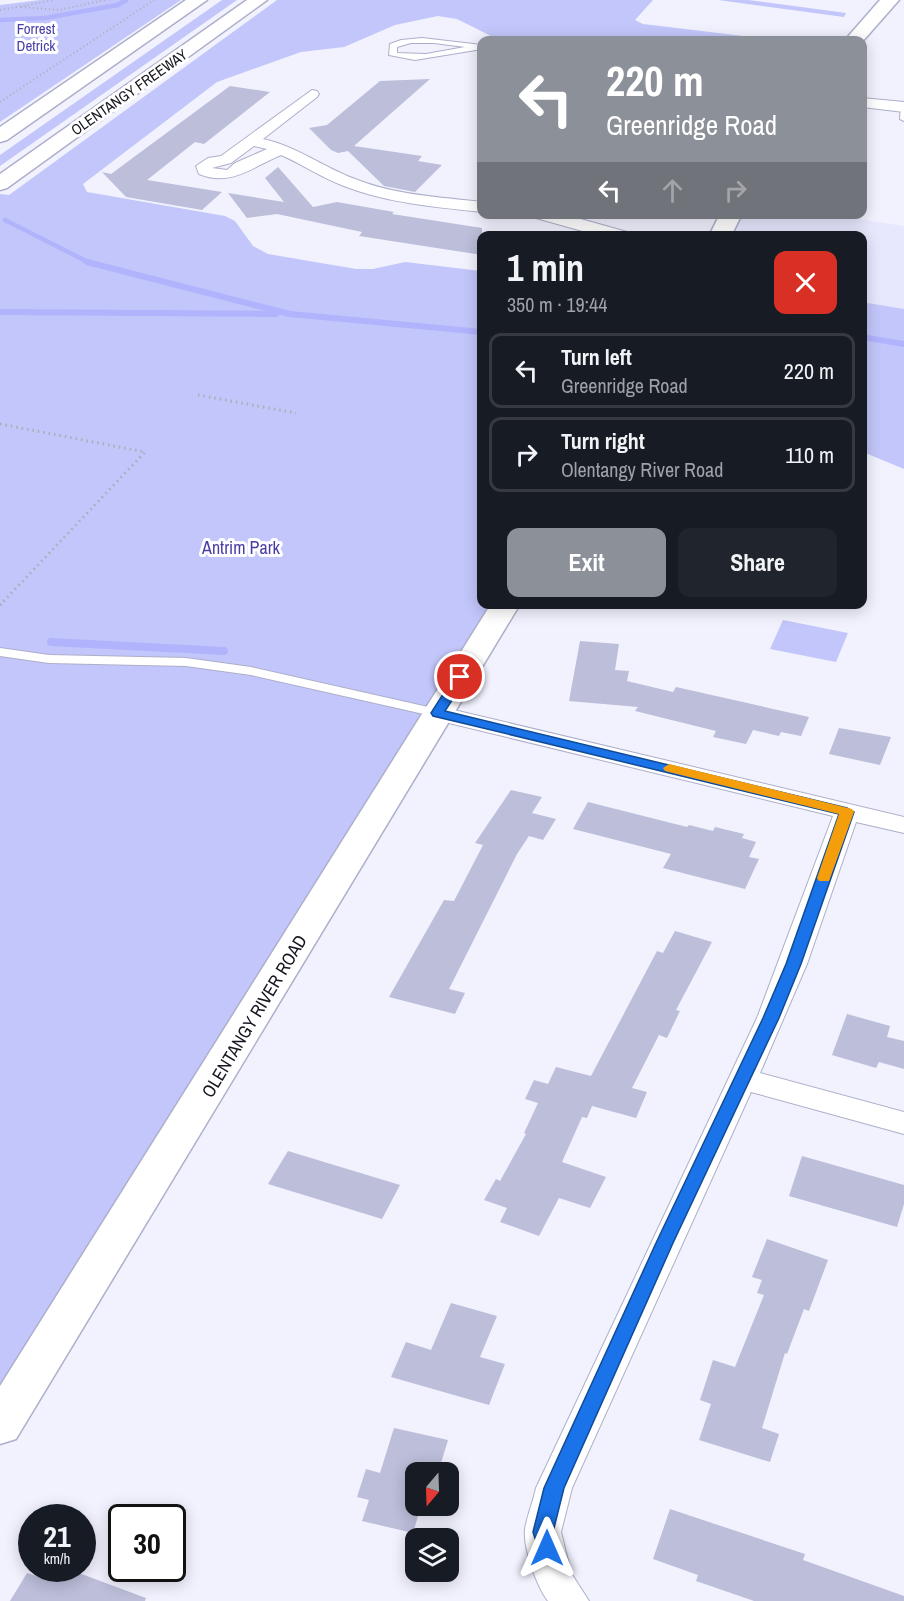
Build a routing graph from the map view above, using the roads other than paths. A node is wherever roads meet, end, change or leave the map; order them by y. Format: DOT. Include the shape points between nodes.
graph roads {
  1 [pos="198,0"];
  2 [pos="258,0"];
  3 [pos="890,0"];
  4 [pos="858,36"];
  5 [pos="477,47"];
  6 [pos="477,47"];
  7 [pos="312,94"];
  8 [pos="867,103"];
  9 [pos="904,107"];
  10 [pos="904,119"];
  11 [pos="0,136"];
  12 [pos="254,141"];
  13 [pos="284,148"];
  14 [pos="0,184"];
  15 [pos="477,206"];
  16 [pos="563,219"];
  17 [pos="604,231"];
  18 [pos="503,609"];
  19 [pos="0,652"];
  20 [pos="438,713"];
  21 [pos="847,812"];
  22 [pos="904,825"];
  23 [pos="744,1079"];
  24 [pos="904,1123"];
  25 [pos="0,1425"];
  26 [pos="562,1590"];
  1 -- 11 [label="main road, OLENTANGY FREEWAY"];
  2 -- 14 [label="main road, OLENTANGY FREEWAY"];
  3 -- 4 [label="main road"];
  5 -- 6 [label="lane" via="423,57 393,55 393,46 411,41"];
  7 -- 12 [label="street"];
  8 -- 9 [label="street"];
  9 -- 10 [label="lane"];
  12 -- 13 [label="street"];
  12 -- 13 [label="street" via="225,160 204,166 205,171 231,174"];
  13 -- 15 [label="street" via="333,176 372,191"];
  16 -- 17 [label="street"];
  18 -- 20 [label="main road, OLENTANGY RIVER ROAD"];
  19 -- 20 [label="lane" via="49,659 186,662 251,671"];
  20 -- 21 [label="street"];
  20 -- 25 [label="main road, OLENTANGY RIVER ROAD"];
  21 -- 22 [label="street"];
  21 -- 23 [label="street" via="793,964"];
  23 -- 24 [label="street"];
  23 -- 26 [label="street" via="664,1243 554,1488 543,1532"];
}
